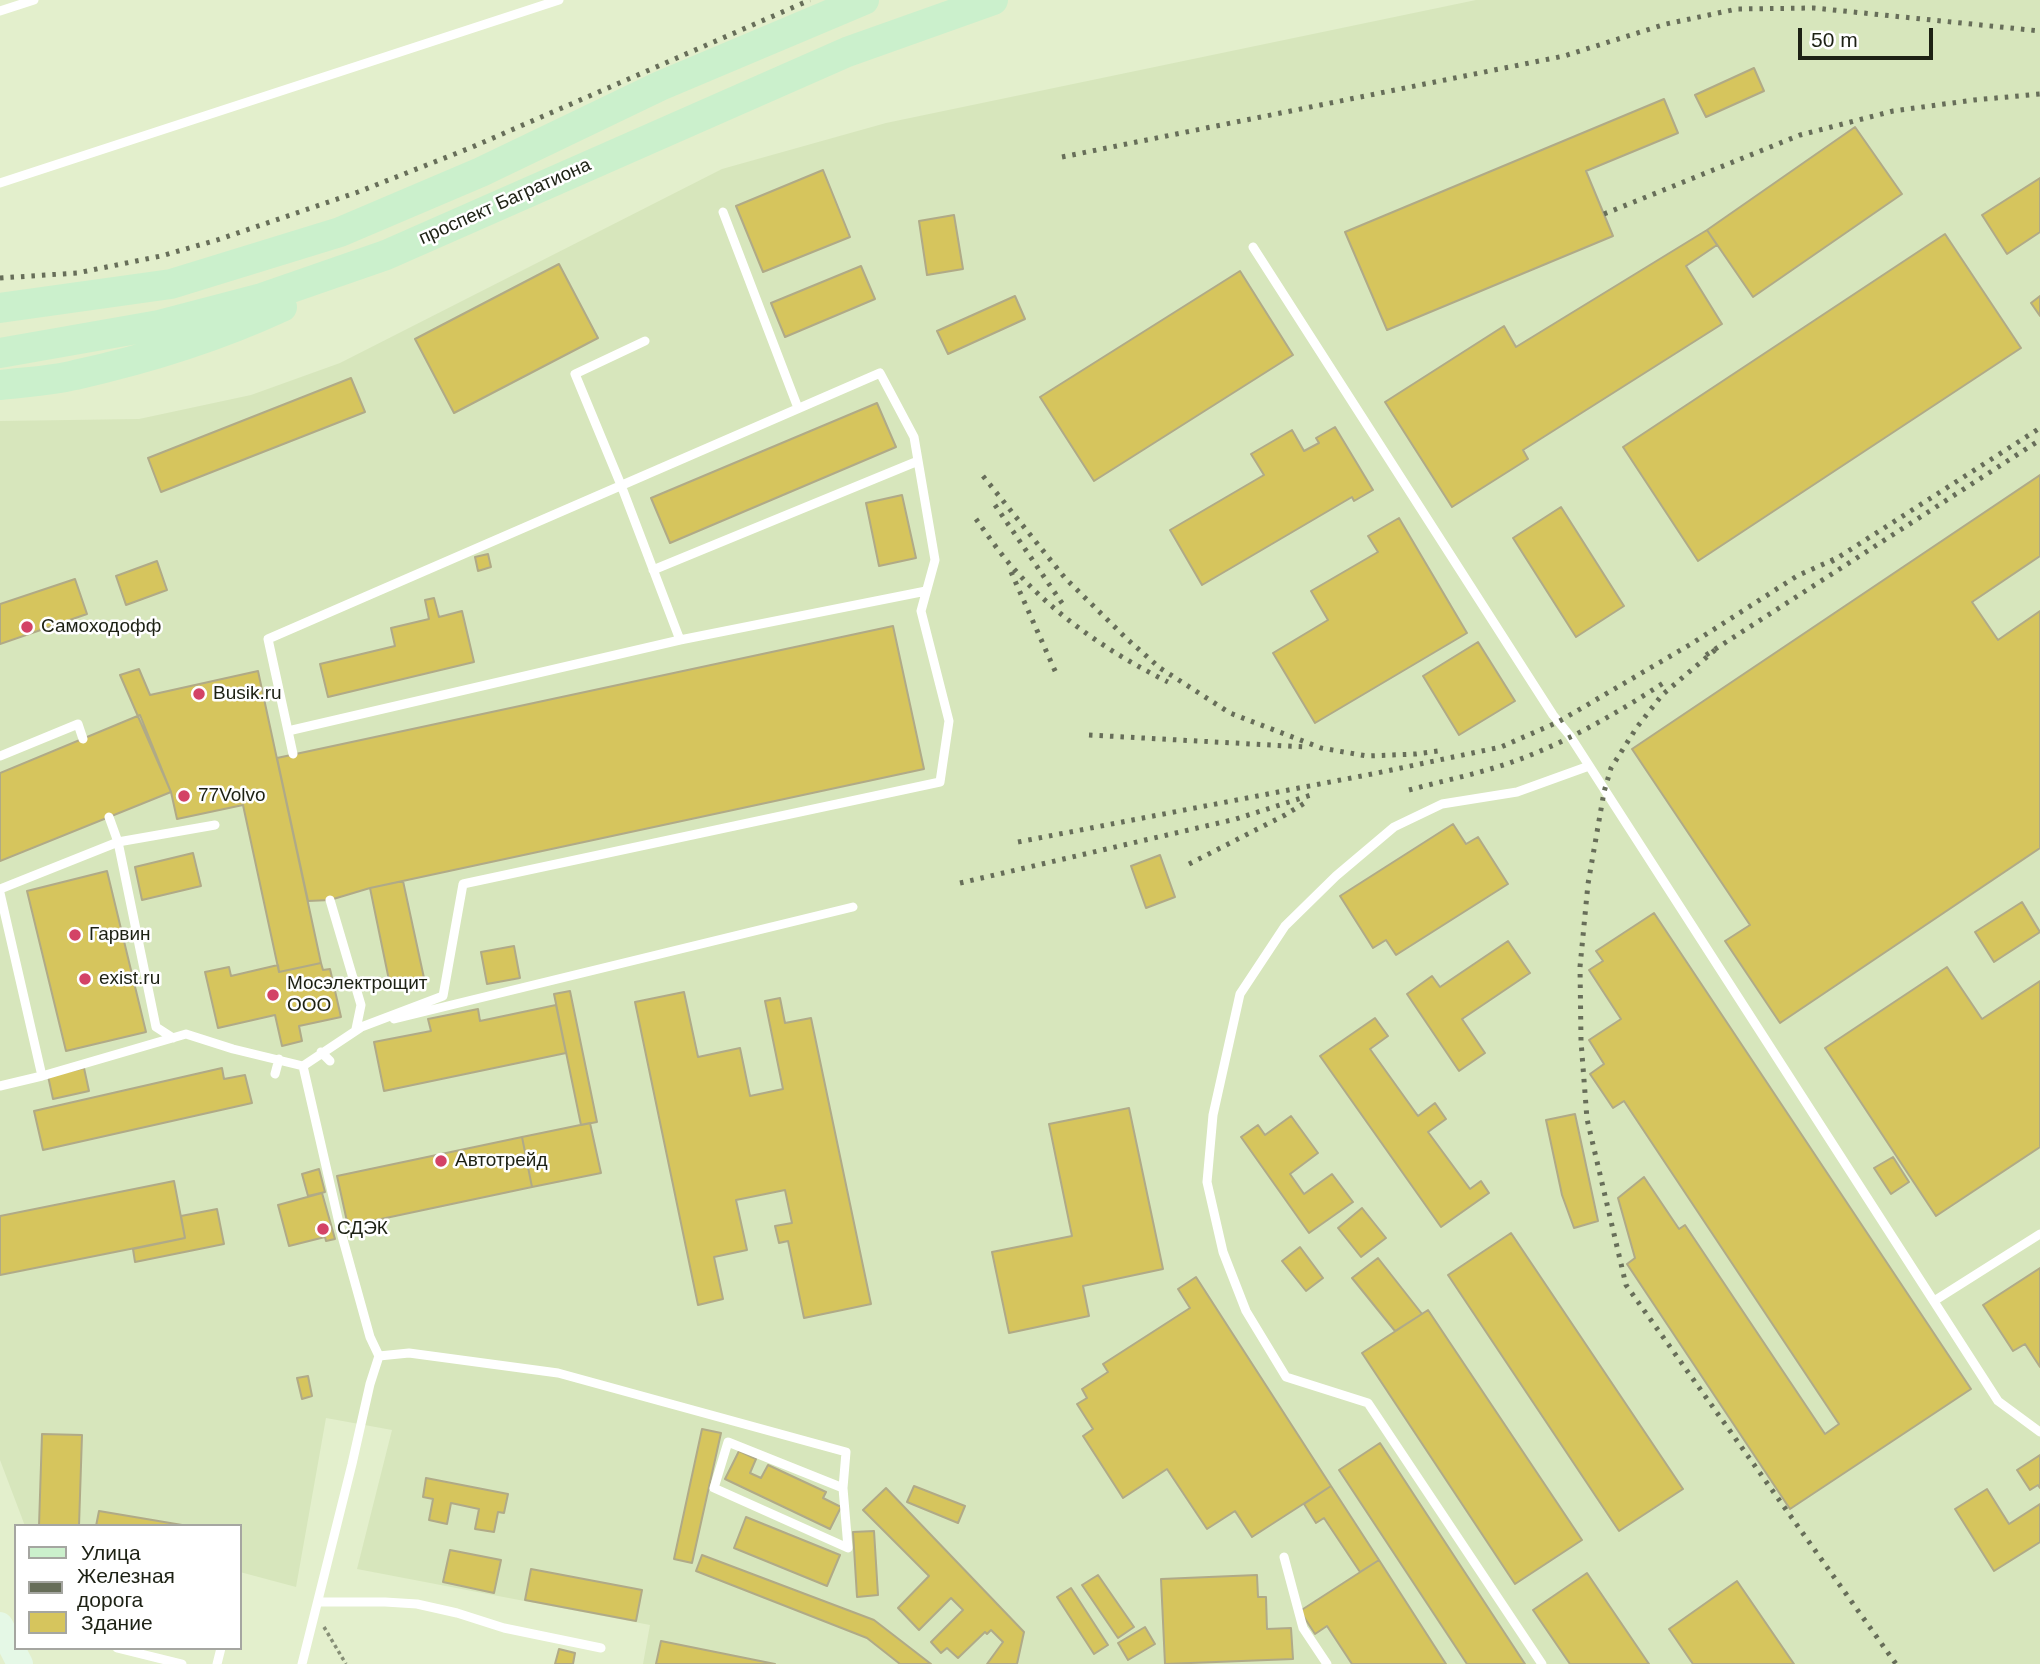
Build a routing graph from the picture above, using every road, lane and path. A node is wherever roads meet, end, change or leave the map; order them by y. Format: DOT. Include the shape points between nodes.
graph roads {
  1 [pos="34,0"];
  2 [pos="559,0"];
  3 [pos="864,0"];
  4 [pos="993,0"];
  5 [pos="0,11"];
  6 [pos="0,183"];
  7 [pos="723,212"];
  8 [pos="1253,247"];
  9 [pos="386,255"];
  10 [pos="0,307"];
  11 [pos="645,341"];
  12 [pos="0,353"];
  13 [pos="0,385"];
  14 [pos="798,408"];
  15 [pos="918,461"];
  16 [pos="621,485"];
  17 [pos="653,570"];
  18 [pos="926,591"];
  19 [pos="680,640"];
  20 [pos="288,732"];
  21 [pos="83,739"];
  22 [pos="293,754"];
  23 [pos="0,756"];
  24 [pos="1588,766"];
  25 [pos="109,817"];
  26 [pos="215,825"];
  27 [pos="118,842"];
  28 [pos="0,891"];
  29 [pos="330,900"];
  30 [pos="853,906"];
  31 [pos="356,1029"];
  32 [pos="173,1038"];
  33 [pos="321,1052"];
  34 [pos="279,1059"];
  35 [pos="330,1061"];
  36 [pos="303,1066"];
  37 [pos="275,1074"];
  38 [pos="42,1076"];
  39 [pos="0,1086"];
  40 [pos="2040,1234"];
  41 [pos="1934,1301"];
  42 [pos="379,1356"];
  43 [pos="2040,1432"];
  44 [pos="843,1488"];
  45 [pos="1284,1557"];
  46 [pos="318,1602"];
  47 [pos="0,1625"];
  48 [pos="323,1625"];
  49 [pos="601,1648"];
  50 [pos="125,1650"];
  51 [pos="20,1664"];
  52 [pos="183,1664"];
  53 [pos="302,1664"];
  54 [pos="346,1664"];
  55 [pos="1327,1664"];
  56 [pos="1542,1664"];
  1 -- 5 [label="lane"];
  2 -- 6 [label="lane"];
  3 -- 10 [label="main road, проспект Багратиона" via="660,86 481,172 341,232 171,284"];
  4 -- 9 [label="main road, проспект Багратиона" via="847,52"];
  7 -- 14 [label="lane"];
  8 -- 24 [label="lane"];
  9 -- 12 [label="main road, проспект Багратиона" via="262,298 159,325"];
  9 -- 13 [label="main road" via="234,329 170,351 73,376"];
  11 -- 16 [label="lane" via="575,374"];
  14 -- 15 [label="lane" via="880,373 914,437"];
  14 -- 16 [label="lane"];
  15 -- 17 [label="lane"];
  15 -- 18 [label="lane" via="935,560"];
  16 -- 17 [label="lane"];
  16 -- 20 [label="lane" via="268,639"];
  17 -- 19 [label="lane"];
  18 -- 19 [label="lane"];
  18 -- 31 [label="lane" via="921,611 948,721 940,782 463,884 443,996"];
  19 -- 20 [label="lane"];
  20 -- 22 [label="lane"];
  21 -- 23 [label="lane" via="78,724"];
  24 -- 41 [label="lane"];
  24 -- 56 [label="lane" via="1517,792 1441,804 1394,827 1285,926 1240,994 1213,1115 1207,1182 1223,1252 1246,1311 1286,1377 1368,1403"];
  25 -- 27 [label="lane"];
  26 -- 27 [label="lane"];
  27 -- 28 [label="lane"];
  27 -- 32 [label="lane" via="156,1027"];
  28 -- 38 [label="lane"];
  29 -- 31 [label="lane" via="361,1005"];
  30 -- 31 [label="lane"];
  31 -- 33 [label="lane"];
  32 -- 34 [label="lane" via="186,1034"];
  32 -- 38 [label="lane"];
  33 -- 35 [label="lane"];
  33 -- 36 [label="lane"];
  34 -- 36 [label="lane"];
  34 -- 37 [label="lane"];
  36 -- 42 [label="lane" via="342,1236"];
  38 -- 39 [label="lane"];
  40 -- 41 [label="lane"];
  41 -- 43 [label="lane" via="1998,1401"];
  42 -- 44 [label="lane" via="409,1353 558,1373 846,1452"];
  42 -- 46 [label="lane"];
  44 -- 44 [label="lane" via="848,1548 714,1488 728,1442"];
  45 -- 55 [label="lane" via="1303,1628"];
  46 -- 49 [label="lane" via="417,1604"];
  46 -- 53 [label="lane"];
  47 -- 51 [label="street"];
  48 -- 54 [label="path"];
  50 -- 52 [label="lane"];
}
